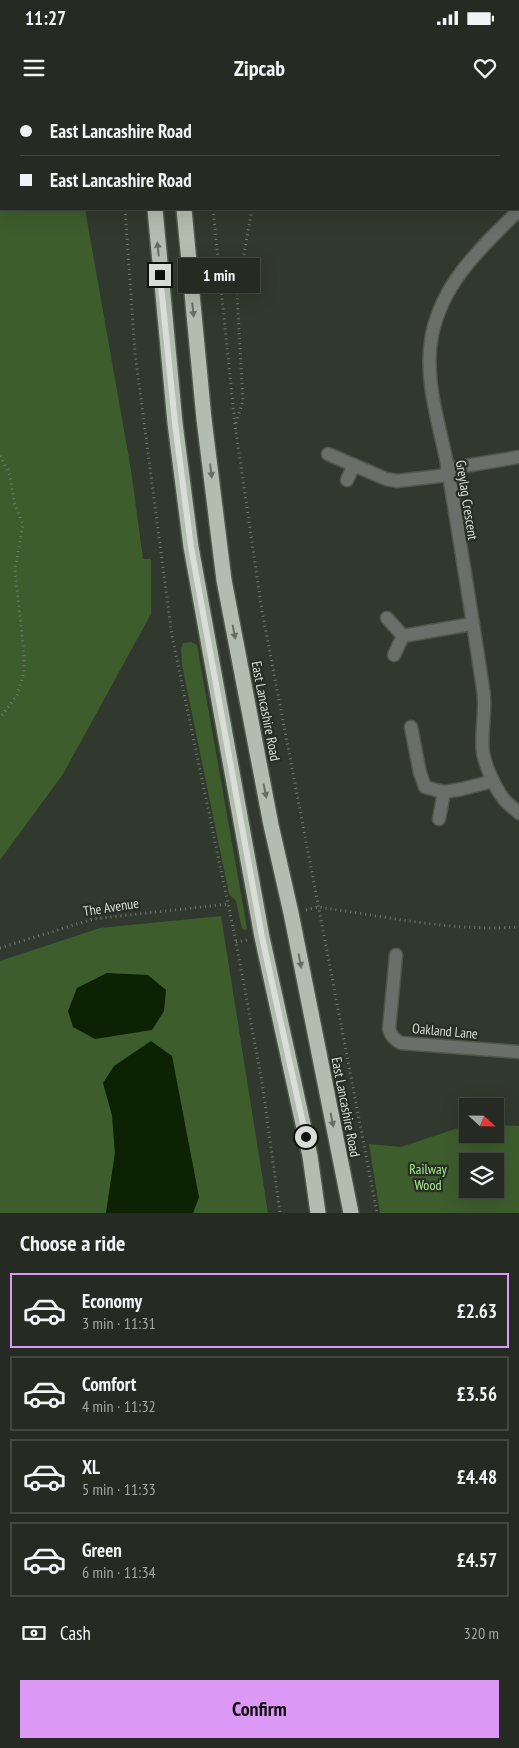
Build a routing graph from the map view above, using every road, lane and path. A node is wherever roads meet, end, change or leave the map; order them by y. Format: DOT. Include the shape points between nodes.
graph roads {
  1 [pos="125,210"];
  2 [pos="155,210"];
  3 [pos="184,210"];
  4 [pos="213,210"];
  5 [pos="252,210"];
  6 [pos="519,210"];
  7 [pos="235,425"];
  8 [pos="328,454"];
  9 [pos="0,456"];
  10 [pos="519,457"];
  11 [pos="354,465"];
  12 [pos="448,472"];
  13 [pos="347,480"];
  14 [pos="387,618"];
  15 [pos="472,624"];
  16 [pos="403,636"];
  17 [pos="394,655"];
  18 [pos="0,718"];
  19 [pos="411,727"];
  20 [pos="493,781"];
  21 [pos="444,792"];
  22 [pos="519,814"];
  23 [pos="439,819"];
  24 [pos="228,904"];
  25 [pos="318,907"];
  26 [pos="519,927"];
  27 [pos="0,948"];
  28 [pos="396,955"];
  29 [pos="519,1052"];
  30 [pos="280,1213"];
  31 [pos="318,1213"];
  32 [pos="351,1213"];
  33 [pos="377,1213"];
  1 -- 24 [label="path" via="135,353 172,636"];
  31 -- 2 [label="highway, one-way" via="310,1156 262,937 191,547 175,423"];
  3 -- 32 [label="highway, East Lancashire Road, one-way" via="204,419 224,580"];
  4 -- 7 [label="path"];
  5 -- 7 [label="path" via="237,293 243,401"];
  6 -- 12 [label="street, Greylag Crescent" via="463,269 447,291 432,336 430,380"];
  7 -- 25 [label="path" via="262,610"];
  8 -- 11 [label="street"];
  9 -- 18 [label="path" via="10,475 14,502 23,524 15,570 24,672 17,695"];
  10 -- 12 [label="street"];
  11 -- 12 [label="street" via="397,481"];
  11 -- 13 [label="street"];
  12 -- 15 [label="street, Greylag Crescent"];
  14 -- 16 [label="street"];
  15 -- 16 [label="street"];
  15 -- 20 [label="street, Greylag Crescent" via="484,692 484,753"];
  16 -- 17 [label="street"];
  19 -- 21 [label="street" via="425,787"];
  20 -- 21 [label="street"];
  20 -- 22 [label="street, Greylag Crescent" via="503,798"];
  21 -- 23 [label="street"];
  24 -- 27 [label="path, The Avenue" via="92,919"];
  24 -- 30 [label="path" via="262,1082"];
  25 -- 26 [label="path" via="454,926"];
  25 -- 33 [label="path"];
  28 -- 29 [label="street, Oakland Lane" via="389,1029 396,1040 401,1043"];
}
